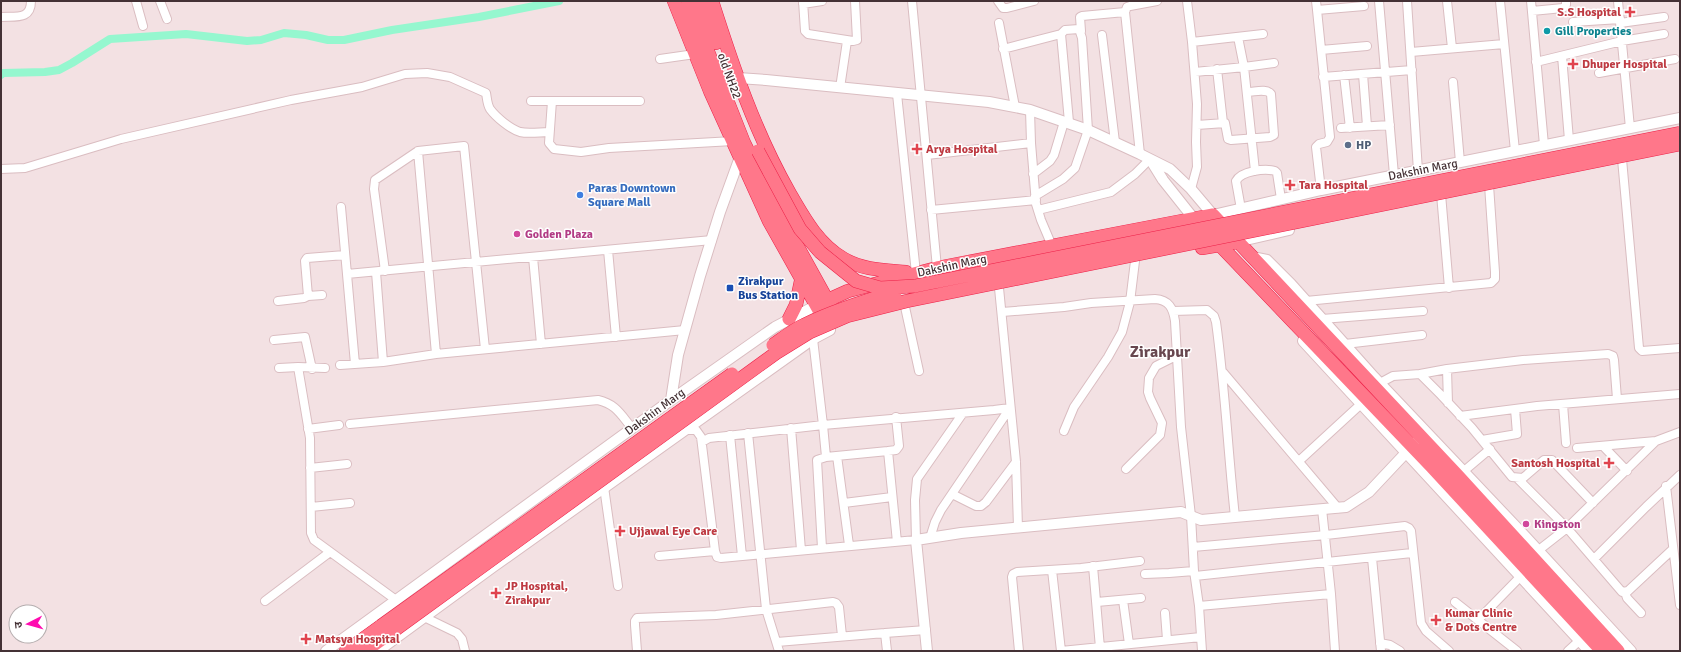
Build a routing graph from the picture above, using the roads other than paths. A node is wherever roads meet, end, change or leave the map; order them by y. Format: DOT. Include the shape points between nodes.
graph roads {
  1 [pos="32,1"];
  2 [pos="136,1"];
  3 [pos="160,1"];
  4 [pos="674,1"];
  5 [pos="688,1"];
  6 [pos="701,1"];
  7 [pos="712,1"];
  8 [pos="822,1"];
  9 [pos="855,1"];
  10 [pos="912,1"];
  11 [pos="998,1"];
  12 [pos="1034,1"];
  13 [pos="1157,1"];
  14 [pos="1187,1"];
  15 [pos="1316,1"];
  16 [pos="1379,1"];
  17 [pos="1407,1"];
  18 [pos="1447,1"];
  19 [pos="1500,1"];
  20 [pos="1531,1"];
  21 [pos="1566,1"];
  22 [pos="1618,1"];
  23 [pos="803,2"];
  24 [pos="1364,6"];
  25 [pos="1317,10"];
  26 [pos="1532,11"];
  27 [pos="1125,12"];
  28 [pos="1,17"];
  29 [pos="1664,17"];
  30 [pos="166,19"];
  31 [pos="1620,21"];
  32 [pos="1573,22"];
  33 [pos="999,23"];
  34 [pos="143,26"];
  35 [pos="1080,31"];
  36 [pos="1061,34"];
  37 [pos="1263,34"];
  38 [pos="1664,34"];
  39 [pos="1102,35"];
  40 [pos="1238,37"];
  41 [pos="847,41"];
  42 [pos="1622,41"];
  43 [pos="1192,42"];
  44 [pos="1504,44"];
  45 [pos="1367,46"];
  46 [pos="1452,48"];
  47 [pos="1003,49"];
  48 [pos="1321,50"];
  49 [pos="1411,52"];
  50 [pos="695,54"];
  51 [pos="1562,56"];
  52 [pos="660,59"];
  53 [pos="1675,59"];
  54 [pos="1536,62"];
  55 [pos="1274,63"];
  56 [pos="1244,67"];
  57 [pos="1624,67"];
  58 [pos="1217,69"];
  59 [pos="1412,70"];
  60 [pos="1195,72"];
  61 [pos="1385,72"];
  62 [pos="1599,73"];
  63 [pos="1363,74"];
  64 [pos="1344,75"];
  65 [pos="1323,77"];
  66 [pos="738,78"];
  67 [pos="1453,82"];
  68 [pos="840,88"];
  69 [pos="1247,92"];
  70 [pos="897,94"];
  71 [pos="921,96"];
  72 [pos="531,101"];
  73 [pos="552,101"];
  74 [pos="640,101"];
  75 [pos="1015,107"];
  76 [pos="1030,110"];
  77 [pos="1680,118"];
  78 [pos="1066,122"];
  79 [pos="1223,123"];
  80 [pos="1197,125"];
  81 [pos="1390,125"];
  82 [pos="1368,126"];
  83 [pos="1341,128"];
  84 [pos="1350,128"];
  85 [pos="1630,128"];
  86 [pos="1088,130"];
  87 [pos="550,132"];
  88 [pos="1680,133"];
  89 [pos="1252,139"];
  90 [pos="1569,140"];
  91 [pos="734,141"];
  92 [pos="1115,142"];
  93 [pos="1030,143"];
  94 [pos="1680,144"];
  95 [pos="1544,145"];
  96 [pos="1680,148"];
  97 [pos="418,151"];
  98 [pos="1515,151"];
  99 [pos="1140,154"];
  100 [pos="927,155"];
  101 [pos="740,157"];
  102 [pos="1150,159"];
  103 [pos="1622,159"];
  104 [pos="1460,162"];
  105 [pos="1,170"];
  106 [pos="1255,171"];
  107 [pos="1418,171"];
  108 [pos="1033,174"];
  109 [pos="1394,176"];
  110 [pos="1489,186"];
  111 [pos="1191,189"];
  112 [pos="1321,190"];
  113 [pos="1441,194"];
  114 [pos="1035,198"];
  115 [pos="1282,199"];
  116 [pos="341,207"];
  117 [pos="1241,209"];
  118 [pos="931,210"];
  119 [pos="1038,210"];
  120 [pos="1213,215"];
  121 [pos="1194,219"];
  122 [pos="712,240"];
  123 [pos="1237,242"];
  124 [pos="1052,246"];
  125 [pos="1223,248"];
  126 [pos="608,250"];
  127 [pos="345,255"];
  128 [pos="533,257"];
  129 [pos="1252,257"];
  130 [pos="1135,261"];
  131 [pos="476,262"];
  132 [pos="428,267"];
  133 [pos="937,268"];
  134 [pos="385,271"];
  135 [pos="376,272"];
  136 [pos="916,273"];
  137 [pos="347,274"];
  138 [pos="802,276"];
  139 [pos="915,286"];
  140 [pos="999,288"];
  141 [pos="1449,288"];
  142 [pos="322,295"];
  143 [pos="308,296"];
  144 [pos="278,301"];
  145 [pos="1306,301"];
  146 [pos="822,302"];
  147 [pos="1130,302"];
  148 [pos="905,307"];
  149 [pos="1173,311"];
  150 [pos="1423,311"];
  151 [pos="1002,312"];
  152 [pos="789,319"];
  153 [pos="1322,319"];
  154 [pos="836,327"];
  155 [pos="685,330"];
  156 [pos="1422,334"];
  157 [pos="616,337"];
  158 [pos="812,339"];
  159 [pos="274,340"];
  160 [pos="541,344"];
  161 [pos="1345,344"];
  162 [pos="1680,348"];
  163 [pos="485,349"];
  164 [pos="436,354"];
  165 [pos="1176,356"];
  166 [pos="383,362"];
  167 [pos="355,364"];
  168 [pos="340,365"];
  169 [pos="298,367"];
  170 [pos="279,368"];
  171 [pos="325,368"];
  172 [pos="312,369"];
  173 [pos="1447,370"];
  174 [pos="919,371"];
  175 [pos="1222,371"];
  176 [pos="1420,374"];
  177 [pos="1380,383"];
  178 [pos="1680,394"];
  179 [pos="1617,399"];
  180 [pos="671,400"];
  181 [pos="1448,403"];
  182 [pos="1361,404"];
  183 [pos="1563,404"];
  184 [pos="1010,408"];
  185 [pos="1515,409"];
  186 [pos="963,413"];
  187 [pos="1460,416"];
  188 [pos="896,417"];
  189 [pos="350,424"];
  190 [pos="339,425"];
  191 [pos="823,425"];
  192 [pos="632,428"];
  193 [pos="791,428"];
  194 [pos="308,429"];
  195 [pos="684,430"];
  196 [pos="1064,431"];
  197 [pos="1680,432"];
  198 [pos="748,433"];
  199 [pos="730,435"];
  200 [pos="1422,436"];
  201 [pos="1482,440"];
  202 [pos="1656,441"];
  203 [pos="702,442"];
  204 [pos="1566,443"];
  205 [pos="1604,447"];
  206 [pos="1578,448"];
  207 [pos="1409,449"];
  208 [pos="1490,449"];
  209 [pos="888,451"];
  210 [pos="837,456"];
  211 [pos="826,457"];
  212 [pos="1016,462"];
  213 [pos="1299,462"];
  214 [pos="347,464"];
  215 [pos="310,468"];
  216 [pos="1126,469"];
  217 [pos="1464,471"];
  218 [pos="1627,471"];
  219 [pos="1680,476"];
  220 [pos="1518,479"];
  221 [pos="1666,486"];
  222 [pos="604,487"];
  223 [pos="952,494"];
  224 [pos="892,496"];
  225 [pos="350,503"];
  226 [pos="844,503"];
  227 [pos="1594,503"];
  228 [pos="311,507"];
  229 [pos="1338,508"];
  230 [pos="1322,509"];
  231 [pos="1190,516"];
  232 [pos="1235,517"];
  233 [pos="1018,528"];
  234 [pos="1567,528"];
  235 [pos="1326,535"];
  236 [pos="930,538"];
  237 [pos="916,540"];
  238 [pos="897,542"];
  239 [pos="473,543"];
  240 [pos="849,546"];
  241 [pos="1193,547"];
  242 [pos="822,548"];
  243 [pos="1673,549"];
  244 [pos="800,550"];
  245 [pos="715,551"];
  246 [pos="330,552"];
  247 [pos="1412,553"];
  248 [pos="1534,553"];
  249 [pos="761,554"];
  250 [pos="659,556"];
  251 [pos="742,556"];
  252 [pos="1372,558"];
  253 [pos="1594,559"];
  254 [pos="1140,561"];
  255 [pos="1328,563"];
  256 [pos="1093,566"];
  257 [pos="493,567"];
  258 [pos="1052,570"];
  259 [pos="1194,573"];
  260 [pos="1145,574"];
  261 [pos="1521,576"];
  262 [pos="618,586"];
  263 [pos="1624,592"];
  264 [pos="1331,594"];
  265 [pos="1141,598"];
  266 [pos="396,600"];
  267 [pos="1123,600"];
  268 [pos="265,601"];
  269 [pos="1097,602"];
  270 [pos="1455,602"];
  271 [pos="1680,605"];
  272 [pos="1199,606"];
  273 [pos="766,609"];
  274 [pos="1641,613"];
  275 [pos="1165,614"];
  276 [pos="424,617"];
  277 [pos="1478,620"];
  278 [pos="1599,623"];
  279 [pos="385,630"];
  280 [pos="926,630"];
  281 [pos="885,633"];
  282 [pos="842,636"];
  283 [pos="1201,637"];
  284 [pos="1167,640"];
  285 [pos="1580,640"];
  286 [pos="777,642"];
  287 [pos="1154,642"];
  288 [pos="1129,644"];
  289 [pos="1380,647"];
  290 [pos="1100,648"];
  291 [pos="1110,649"];
  292 [pos="326,651"];
  293 [pos="346,651"];
  294 [pos="365,651"];
  295 [pos="378,651"];
  296 [pos="465,651"];
  297 [pos="637,651"];
  298 [pos="779,651"];
  299 [pos="887,651"];
  300 [pos="927,651"];
  301 [pos="1019,651"];
  302 [pos="1061,651"];
  303 [pos="1154,651"];
  304 [pos="1202,651"];
  305 [pos="1335,651"];
  306 [pos="1400,651"];
  307 [pos="1450,651"];
  308 [pos="1517,651"];
  309 [pos="1568,651"];
  310 [pos="1589,651"];
  311 [pos="1602,651"];
  312 [pos="1618,651"];
  313 [pos="1631,651"];
  1 -- 28 [label="street" via="31,8 25,15"];
  2 -- 34 [label="street"];
  3 -- 30 [label="street"];
  4 -- 50 [label="highway"];
  5 -- 146 [label="highway" via="744,143"];
  6 -- 139 [label="highway, old NH22, bridge" via="758,150 800,229 820,252 856,281 880,288"];
  7 -- 66 [label="highway"];
  8 -- 23 [label="street"];
  9 -- 41 [label="street" via="857,40"];
  10 -- 71 [label="street"];
  11 -- 12 [label="street" via="1003,8"];
  13 -- 27 [label="street" via="1127,7"];
  14 -- 43 [label="street"];
  15 -- 25 [label="street"];
  16 -- 61 [label="street"];
  17 -- 49 [label="street"];
  18 -- 46 [label="street"];
  19 -- 44 [label="street"];
  20 -- 26 [label="street"];
  21 -- 26 [label="street" via="1563,8"];
  22 -- 31 [label="street"];
  23 -- 41 [label="street" via="805,31 808,34"];
  24 -- 25 [label="street"];
  25 -- 48 [label="street"];
  26 -- 54 [label="street"];
  27 -- 35 [label="street" via="1082,16"];
  27 -- 99 [label="street"];
  29 -- 31 [label="street"];
  31 -- 32 [label="street"];
  31 -- 42 [label="street"];
  33 -- 47 [label="street"];
  35 -- 36 [label="street" via="1065,30"];
  35 -- 86 [label="street"];
  36 -- 47 [label="street"];
  36 -- 78 [label="street"];
  37 -- 40 [label="street"];
  38 -- 42 [label="street"];
  39 -- 92 [label="street"];
  40 -- 43 [label="street"];
  40 -- 56 [label="street"];
  41 -- 68 [label="street"];
  42 -- 51 [label="street"];
  42 -- 57 [label="street"];
  43 -- 60 [label="street"];
  44 -- 46 [label="street"];
  44 -- 98 [label="street"];
  45 -- 48 [label="street"];
  46 -- 49 [label="street"];
  47 -- 75 [label="street"];
  48 -- 65 [label="street"];
  49 -- 59 [label="street"];
  50 -- 52 [label="street"];
  50 -- 91 [label="highway"];
  51 -- 54 [label="street"];
  51 -- 90 [label="street"];
  53 -- 57 [label="street"];
  54 -- 95 [label="street"];
  55 -- 56 [label="street"];
  56 -- 58 [label="street"];
  56 -- 69 [label="street"];
  57 -- 62 [label="street"];
  57 -- 85 [label="street"];
  58 -- 60 [label="street"];
  58 -- 79 [label="street"];
  59 -- 61 [label="street"];
  59 -- 107 [label="street"];
  60 -- 80 [label="street"];
  61 -- 63 [label="street"];
  61 -- 81 [label="street"];
  63 -- 64 [label="street"];
  63 -- 82 [label="street"];
  64 -- 65 [label="street"];
  64 -- 84 [label="street"];
  65 -- 112 [label="street" via="1330,137 1328,142 1316,147"];
  66 -- 68 [label="street"];
  66 -- 136 [label="highway" via="775,167 811,229 845,260 868,268"];
  67 -- 104 [label="street"];
  68 -- 70 [label="street"];
  69 -- 89 [label="street"];
  69 -- 89 [label="street" via="1266,90 1271,94 1274,135"];
  70 -- 71 [label="street"];
  70 -- 136 [label="street"];
  71 -- 75 [label="street"];
  71 -- 100 [label="street"];
  72 -- 73 [label="street"];
  73 -- 74 [label="street"];
  73 -- 87 [label="street"];
  75 -- 76 [label="street"];
  76 -- 78 [label="street"];
  76 -- 93 [label="street"];
  77 -- 85 [label="street, Dakshin Marg"];
  78 -- 86 [label="street"];
  78 -- 108 [label="street" via="1054,155"];
  79 -- 80 [label="street"];
  79 -- 89 [label="street" via="1228,139"];
  80 -- 111 [label="street" via="1197,167"];
  81 -- 82 [label="street"];
  81 -- 109 [label="street"];
  82 -- 84 [label="street"];
  83 -- 84 [label="street"];
  85 -- 90 [label="street, Dakshin Marg"];
  86 -- 92 [label="street"];
  86 -- 114 [label="street" via="1075,168"];
  87 -- 91 [label="street" via="549,143 554,149 581,152"];
  87 -- 105 [label="street" via="520,132 497,117 490,109 486,93 450,77 427,73 405,74 362,87 121,139 26,168"];
  88 -- 139 [label="highway, bridge"];
  89 -- 106 [label="street"];
  90 -- 95 [label="street, Dakshin Marg"];
  91 -- 101 [label="highway"];
  92 -- 99 [label="street"];
  93 -- 100 [label="street"];
  93 -- 108 [label="street"];
  94 -- 279 [label="highway, Dakshin Marg, bridge" via="907,301 847,316 810,332 776,353"];
  95 -- 98 [label="street, Dakshin Marg"];
  96 -- 103 [label="street"];
  97 -- 131 [label="street" via="464,146"];
  97 -- 132 [label="street"];
  97 -- 134 [label="street" via="375,180"];
  98 -- 104 [label="street, Dakshin Marg"];
  99 -- 102 [label="street"];
  100 -- 118 [label="street"];
  101 -- 122 [label="street"];
  101 -- 138 [label="highway" via="769,221"];
  102 -- 111 [label="street" via="1170,170"];
  102 -- 119 [label="street" via="1111,192"];
  102 -- 121 [label="street"];
  103 -- 110 [label="street"];
  103 -- 162 [label="street" via="1639,348 1642,351"];
  104 -- 107 [label="street, Dakshin Marg"];
  106 -- 115 [label="street" via="1277,173"];
  106 -- 117 [label="street" via="1240,175 1236,182"];
  107 -- 109 [label="street, Dakshin Marg"];
  108 -- 114 [label="street"];
  109 -- 112 [label="street, Dakshin Marg"];
  110 -- 113 [label="street"];
  110 -- 141 [label="street" via="1495,279 1491,283"];
  111 -- 120 [label="street"];
  112 -- 115 [label="street, Dakshin Marg"];
  113 -- 123 [label="street"];
  113 -- 141 [label="street"];
  114 -- 118 [label="street"];
  114 -- 119 [label="street"];
  115 -- 117 [label="street, Dakshin Marg"];
  116 -- 127 [label="street"];
  117 -- 120 [label="street, Dakshin Marg"];
  118 -- 133 [label="street"];
  119 -- 124 [label="street"];
  120 -- 121 [label="highway, Dakshin Marg"];
  120 -- 123 [label="highway"];
  121 -- 124 [label="highway, Dakshin Marg"];
  121 -- 125 [label="highway"];
  122 -- 126 [label="street"];
  122 -- 155 [label="street"];
  123 -- 125 [label="highway"];
  123 -- 129 [label="highway"];
  124 -- 133 [label="highway, Dakshin Marg"];
  125 -- 130 [label="highway"];
  125 -- 182 [label="street" via="1233,266"];
  125 -- 207 [label="highway"];
  126 -- 128 [label="street"];
  126 -- 157 [label="street"];
  127 -- 137 [label="street"];
  127 -- 143 [label="street" via="307,258 305,261"];
  128 -- 131 [label="street"];
  128 -- 160 [label="street"];
  129 -- 145 [label="street" via="1267,260"];
  129 -- 200 [label="highway"];
  130 -- 140 [label="highway"];
  130 -- 147 [label="street"];
  131 -- 132 [label="street"];
  131 -- 163 [label="street"];
  132 -- 134 [label="street"];
  132 -- 164 [label="street"];
  133 -- 136 [label="highway, Dakshin Marg"];
  134 -- 135 [label="street"];
  135 -- 137 [label="street"];
  135 -- 166 [label="street"];
  136 -- 146 [label="highway, Dakshin Marg" via="848,291"];
  137 -- 167 [label="street"];
  138 -- 146 [label="highway"];
  138 -- 152 [label="highway" via="796,305"];
  139 -- 279 [label="highway, Dakshin Marg, bridge" via="858,303 802,325"];
  140 -- 148 [label="highway"];
  140 -- 151 [label="street"];
  141 -- 145 [label="street"];
  142 -- 143 [label="street"];
  143 -- 144 [label="street"];
  145 -- 153 [label="street"];
  146 -- 152 [label="street, Dakshin Marg"];
  146 -- 154 [label="highway"];
  147 -- 149 [label="street" via="1163,300"];
  147 -- 151 [label="street" via="1091,303"];
  147 -- 196 [label="street" via="1118,340 1074,407"];
  148 -- 154 [label="highway"];
  148 -- 174 [label="street"];
  149 -- 165 [label="street"];
  149 -- 175 [label="street" via="1207,310 1214,316"];
  150 -- 153 [label="street"];
  151 -- 184 [label="street"];
  152 -- 180 [label="street, Dakshin Marg"];
  153 -- 161 [label="street"];
  154 -- 158 [label="street"];
  155 -- 157 [label="street"];
  155 -- 180 [label="street"];
  156 -- 161 [label="street"];
  157 -- 160 [label="street"];
  158 -- 191 [label="street"];
  158 -- 195 [label="street"];
  159 -- 172 [label="street" via="305,337"];
  160 -- 163 [label="street"];
  161 -- 177 [label="street"];
  163 -- 164 [label="street"];
  164 -- 166 [label="street"];
  165 -- 216 [label="street" via="1156,366 1149,378 1148,392 1162,423 1160,434"];
  165 -- 231 [label="street"];
  166 -- 167 [label="street"];
  167 -- 168 [label="street"];
  169 -- 170 [label="street"];
  169 -- 172 [label="street"];
  169 -- 194 [label="street"];
  171 -- 172 [label="street"];
  173 -- 176 [label="street"];
  173 -- 179 [label="street" via="1523,360 1608,354 1613,356 1614,360"];
  173 -- 181 [label="street"];
  175 -- 213 [label="street"];
  175 -- 232 [label="street"];
  176 -- 177 [label="street" via="1393,376"];
  176 -- 181 [label="street"];
  177 -- 217 [label="street"];
  178 -- 179 [label="street"];
  179 -- 183 [label="street"];
  180 -- 192 [label="street, Dakshin Marg"];
  181 -- 187 [label="street"];
  182 -- 207 [label="street"];
  182 -- 213 [label="street"];
  183 -- 185 [label="street"];
  183 -- 204 [label="street"];
  184 -- 186 [label="street"];
  184 -- 212 [label="street"];
  184 -- 223 [label="street"];
  185 -- 187 [label="street"];
  185 -- 201 [label="street" via="1517,434"];
  186 -- 188 [label="street"];
  186 -- 237 [label="street" via="917,479 914,500"];
  187 -- 201 [label="street"];
  188 -- 191 [label="street"];
  188 -- 209 [label="street" via="899,446 896,450"];
  189 -- 192 [label="street" via="598,400 615,407"];
  190 -- 194 [label="street"];
  191 -- 193 [label="street"];
  191 -- 211 [label="street"];
  192 -- 239 [label="street, Dakshin Marg"];
  193 -- 198 [label="street"];
  193 -- 244 [label="street"];
  194 -- 215 [label="street"];
  195 -- 203 [label="street" via="696,430"];
  195 -- 222 [label="street"];
  197 -- 202 [label="street"];
  198 -- 199 [label="street"];
  198 -- 249 [label="street"];
  199 -- 203 [label="street" via="709,438"];
  199 -- 251 [label="street"];
  200 -- 207 [label="street"];
  200 -- 248 [label="highway"];
  201 -- 208 [label="street"];
  202 -- 205 [label="street"];
  202 -- 218 [label="street"];
  203 -- 245 [label="street"];
  205 -- 206 [label="street"];
  205 -- 218 [label="street"];
  207 -- 229 [label="street" via="1369,492 1346,507"];
  207 -- 261 [label="street"];
  207 -- 311 [label="highway"];
  208 -- 217 [label="street"];
  208 -- 220 [label="street" via="1509,474"];
  209 -- 210 [label="street"];
  209 -- 224 [label="street"];
  210 -- 211 [label="street"];
  210 -- 226 [label="street"];
  211 -- 242 [label="street" via="816,463"];
  212 -- 223 [label="street" via="981,506"];
  212 -- 233 [label="street"];
  213 -- 229 [label="street"];
  214 -- 215 [label="street"];
  215 -- 228 [label="street"];
  217 -- 248 [label="street"];
  218 -- 227 [label="street"];
  219 -- 221 [label="street"];
  220 -- 227 [label="street" via="1528,475 1544,460 1552,460"];
  220 -- 234 [label="street"];
  221 -- 243 [label="street"];
  221 -- 253 [label="street"];
  222 -- 257 [label="street"];
  222 -- 262 [label="street"];
  223 -- 236 [label="street" via="938,515"];
  224 -- 226 [label="street"];
  224 -- 238 [label="street"];
  225 -- 228 [label="street"];
  226 -- 240 [label="street"];
  227 -- 234 [label="street"];
  228 -- 246 [label="street" via="314,540"];
  229 -- 230 [label="street"];
  230 -- 232 [label="street"];
  230 -- 235 [label="street"];
  231 -- 232 [label="street" via="1201,520"];
  231 -- 233 [label="street" via="1181,512"];
  231 -- 241 [label="street"];
  233 -- 236 [label="street"];
  234 -- 248 [label="street"];
  234 -- 253 [label="street"];
  235 -- 241 [label="street"];
  235 -- 247 [label="street" via="1405,526 1411,532"];
  235 -- 255 [label="street"];
  236 -- 237 [label="street"];
  237 -- 238 [label="street"];
  237 -- 280 [label="street"];
  238 -- 240 [label="street"];
  239 -- 257 [label="street"];
  239 -- 266 [label="street, Dakshin Marg"];
  240 -- 242 [label="street"];
  241 -- 259 [label="street"];
  242 -- 244 [label="street"];
  243 -- 263 [label="street"];
  243 -- 271 [label="street"];
  244 -- 249 [label="street"];
  245 -- 250 [label="street"];
  245 -- 251 [label="street" via="719,558"];
  246 -- 266 [label="street"];
  246 -- 268 [label="street"];
  247 -- 252 [label="street"];
  247 -- 307 [label="street" via="1421,623 1426,631"];
  248 -- 278 [label="highway"];
  249 -- 251 [label="street"];
  249 -- 273 [label="street"];
  252 -- 255 [label="street"];
  252 -- 289 [label="street"];
  253 -- 263 [label="street"];
  254 -- 256 [label="street"];
  255 -- 259 [label="street"];
  255 -- 264 [label="street"];
  256 -- 258 [label="street"];
  256 -- 269 [label="street"];
  257 -- 276 [label="street"];
  258 -- 301 [label="street" via="1013,574"];
  258 -- 302 [label="street"];
  259 -- 260 [label="street"];
  259 -- 272 [label="street"];
  261 -- 277 [label="street"];
  261 -- 285 [label="street"];
  263 -- 274 [label="street"];
  264 -- 272 [label="street"];
  264 -- 305 [label="street"];
  265 -- 267 [label="street"];
  266 -- 292 [label="street, Dakshin Marg"];
  267 -- 269 [label="street"];
  267 -- 288 [label="street"];
  269 -- 290 [label="street"];
  270 -- 277 [label="street"];
  272 -- 283 [label="street"];
  273 -- 282 [label="street" via="836,602 839,607"];
  273 -- 286 [label="street"];
  273 -- 297 [label="street" via="716,615 638,618 635,621"];
  275 -- 284 [label="street"];
  276 -- 295 [label="street"];
  276 -- 296 [label="street" via="457,633 462,639"];
  277 -- 308 [label="street"];
  278 -- 312 [label="highway"];
  278 -- 313 [label="street"];
  279 -- 293 [label="highway, Dakshin Marg"];
  279 -- 294 [label="highway, Dakshin Marg"];
  280 -- 281 [label="street"];
  280 -- 300 [label="street"];
  281 -- 282 [label="street"];
  281 -- 299 [label="street"];
  282 -- 286 [label="street"];
  283 -- 284 [label="street"];
  283 -- 304 [label="street"];
  284 -- 287 [label="street"];
  285 -- 309 [label="street"];
  285 -- 310 [label="street"];
  286 -- 298 [label="street"];
  287 -- 288 [label="street"];
  287 -- 303 [label="street"];
  288 -- 291 [label="street"];
  289 -- 306 [label="street" via="1390,645"];
  290 -- 291 [label="street"];
  290 -- 302 [label="street"];
}
